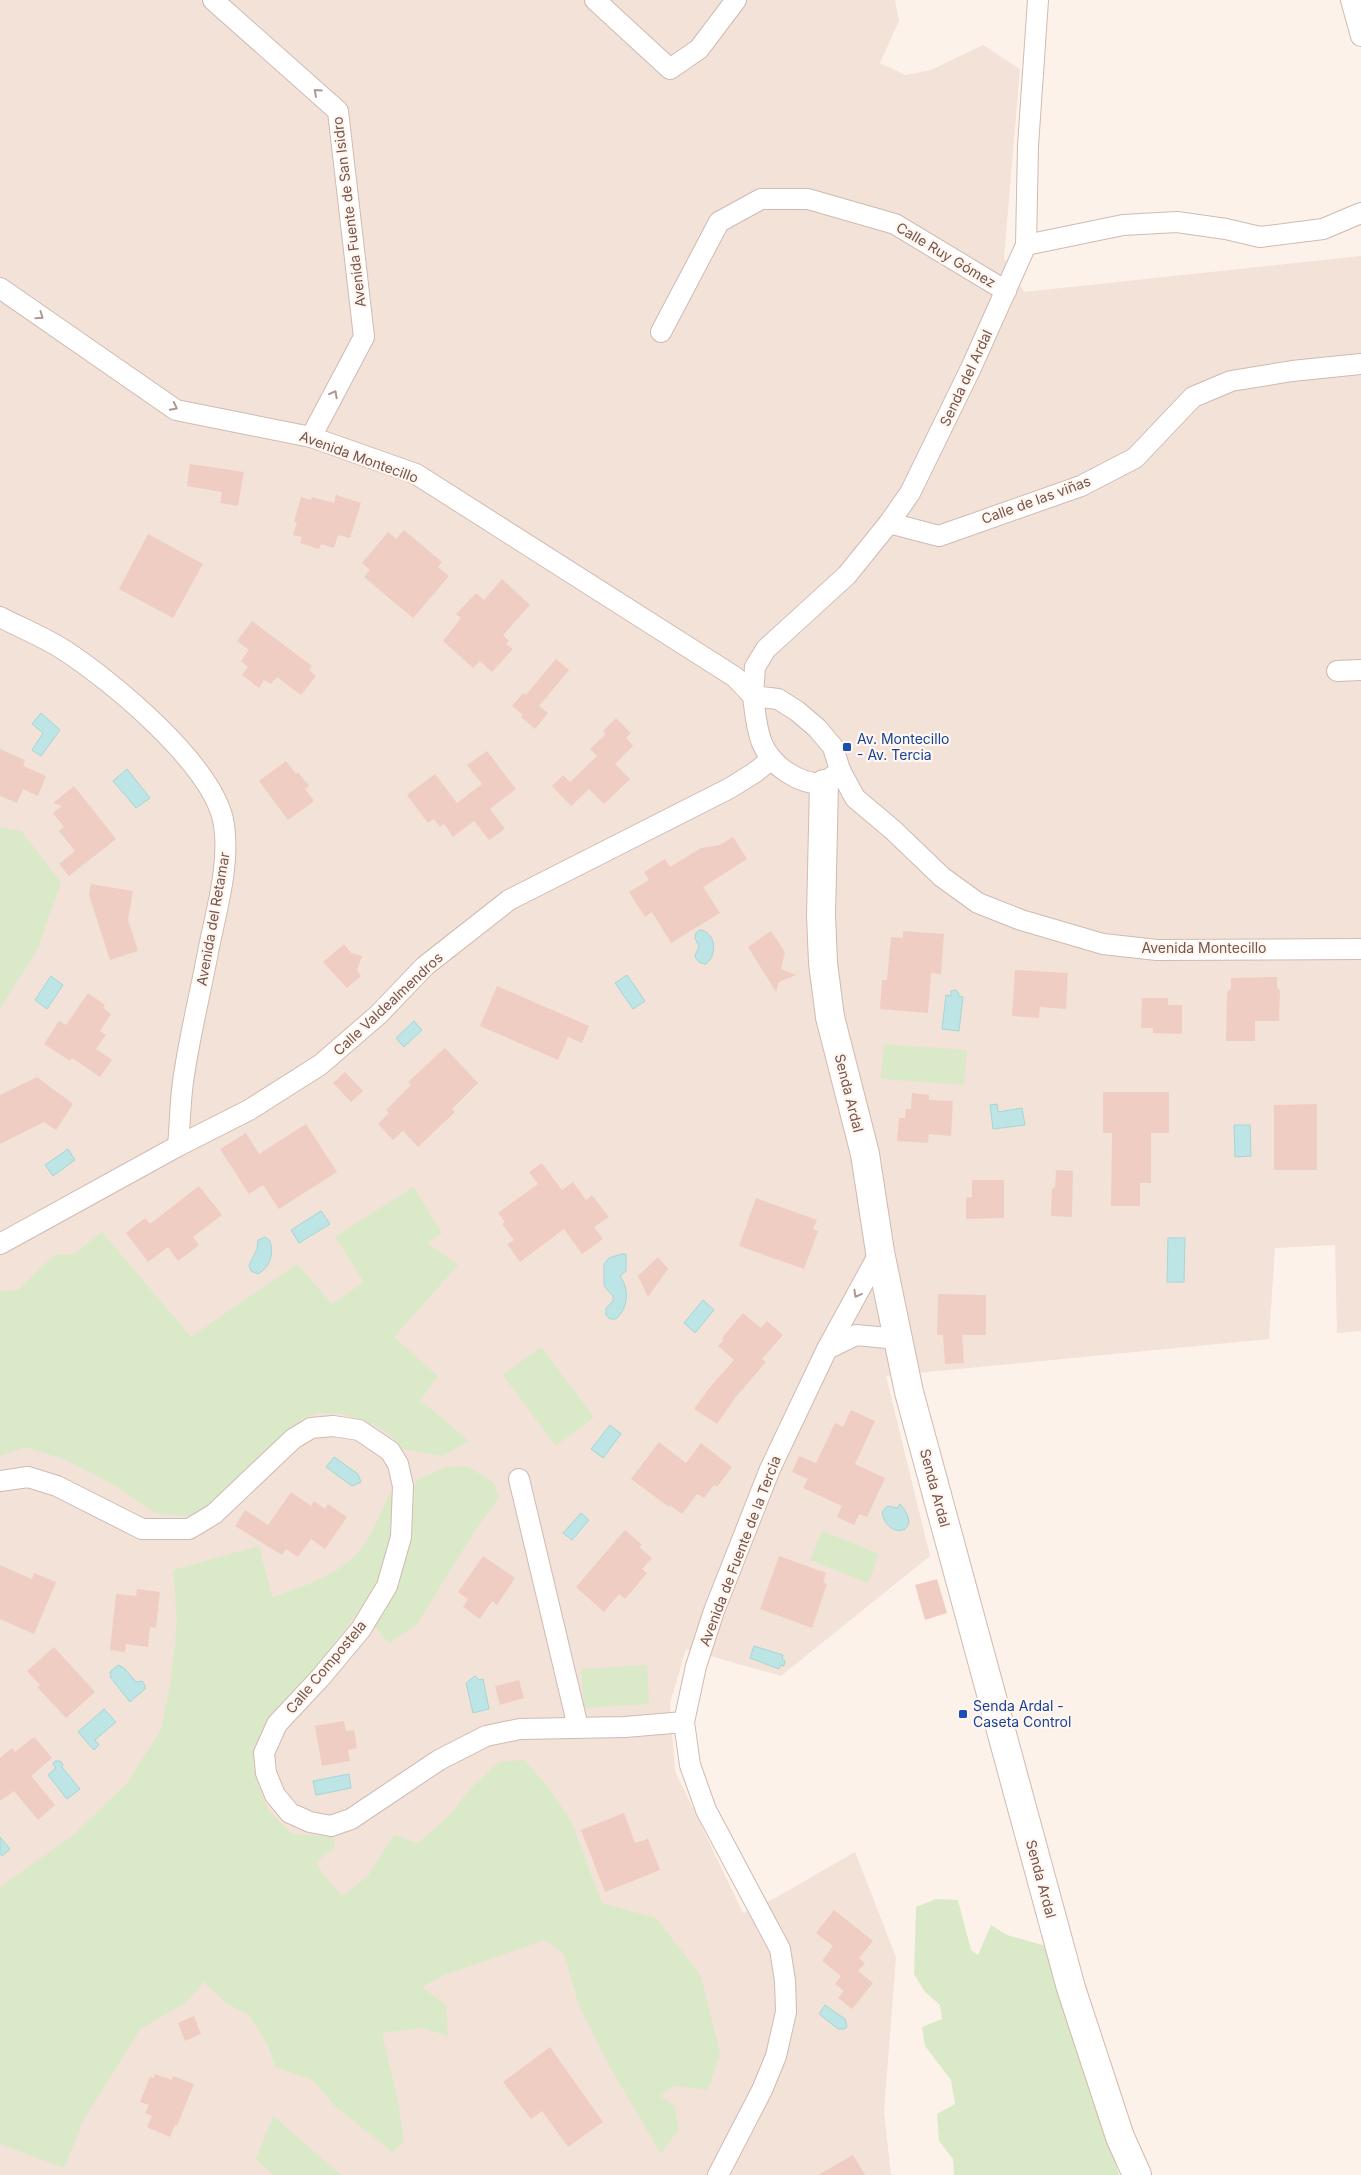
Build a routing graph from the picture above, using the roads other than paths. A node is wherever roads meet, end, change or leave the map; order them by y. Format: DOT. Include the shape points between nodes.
graph roads {
  1 [pos="213,0"];
  2 [pos="595,0"];
  3 [pos="736,0"];
  4 [pos="1038,0"];
  5 [pos="1351,0"];
  6 [pos="1361,36"];
  7 [pos="1361,213"];
  8 [pos="1026,245"];
  9 [pos="0,288"];
  10 [pos="1006,291"];
  11 [pos="661,332"];
  12 [pos="1361,364"];
  13 [pos="311,437"];
  14 [pos="889,523"];
  15 [pos="0,617"];
  16 [pos="1361,670"];
  17 [pos="1337,671"];
  18 [pos="753,696"];
  19 [pos="772,759"];
  20 [pos="832,777"];
  21 [pos="1361,949"];
  22 [pos="178,1146"];
  23 [pos="0,1244"];
  24 [pos="880,1252"];
  25 [pos="898,1339"];
  26 [pos="827,1349"];
  27 [pos="519,1479"];
  28 [pos="0,1481"];
  29 [pos="684,1722"];
  30 [pos="578,1727"];
  31 [pos="718,2175"];
  32 [pos="1137,2175"];
  13 -- 1 [label="street, Avenida Fuente de San Isidro, one-way" via="364,337 338,111"];
  2 -- 3 [label="street" via="670,69 699,49"];
  4 -- 8 [label="street, Senda del Ardal" via="1028,146"];
  5 -- 6 [label="street"];
  7 -- 8 [label="street" via="1323,229 1260,237 1177,222 1122,225"];
  8 -- 10 [label="street, Senda del Ardal"];
  9 -- 13 [label="street, Avenida Montecillo, one-way" via="176,410"];
  10 -- 11 [label="street, Calle Ruy Gómez" via="895,224 808,200 761,200 719,222"];
  10 -- 14 [label="street, Senda del Ardal" via="910,493"];
  12 -- 14 [label="street, Calle de las viñas" via="1231,381 1192,397 1135,458 1081,486 939,536"];
  13 -- 18 [label="street, Avenida Montecillo" via="416,474 736,677"];
  14 -- 18 [label="street, Senda del Ardal" via="847,575 766,649 755,668"];
  15 -- 22 [label="street, Avenida del Retamar" via="64,650 123,695 156,724 202,774 218,802 226,845 222,880 183,1081"];
  16 -- 17 [label="street"];
  18 -- 19 [label="street, Senda del Ardal" via="762,744"];
  18 -- 20 [label="street, Avenida Montecillo" via="778,699 817,728 833,747"];
  19 -- 20 [label="street" via="786,771 813,784"];
  19 -- 22 [label="street, Calle Valdealmendros" via="730,788 509,900 425,966 378,1015 320,1065 249,1110"];
  20 -- 21 [label="street, Avenida Montecillo" via="942,878 978,903 1021,920 1103,944 1157,950"];
  20 -- 24 [label="main road, Senda Ardal" via="821,915 823,963 830,1017 864,1154"];
  22 -- 23 [label="street, Calle Valdealmendros"];
  24 -- 25 [label="main road, Senda Ardal"];
  24 -- 26 [label="street, Avenida de Fuente de la Tercia, one-way"];
  25 -- 26 [label="street" via="856,1334"];
  25 -- 32 [label="main road, Senda Ardal" via="912,1402 1071,1988 1120,2137"];
  26 -- 29 [label="street, Avenida de Fuente de la Tercia" via="770,1469 714,1610 696,1666"];
  27 -- 30 [label="street"];
  28 -- 30 [label="street, Calle Compostela" via="28,1477 57,1486 142,1529 189,1529 214,1514 293,1439 311,1428 333,1426 359,1430 390,1451 398,1464 403,1486 401,1538 387,1586 361,1629 277,1724 264,1753 266,1773 275,1795 290,1813 310,1822 331,1826 351,1819 439,1760 486,1736 520,1730"];
  29 -- 30 [label="street, Calle Compostela"];
  29 -- 31 [label="street, Avenida de Fuente de la Tercia" via="690,1766 706,1810 780,1949 785,1981 786,2012 776,2056"];
}
